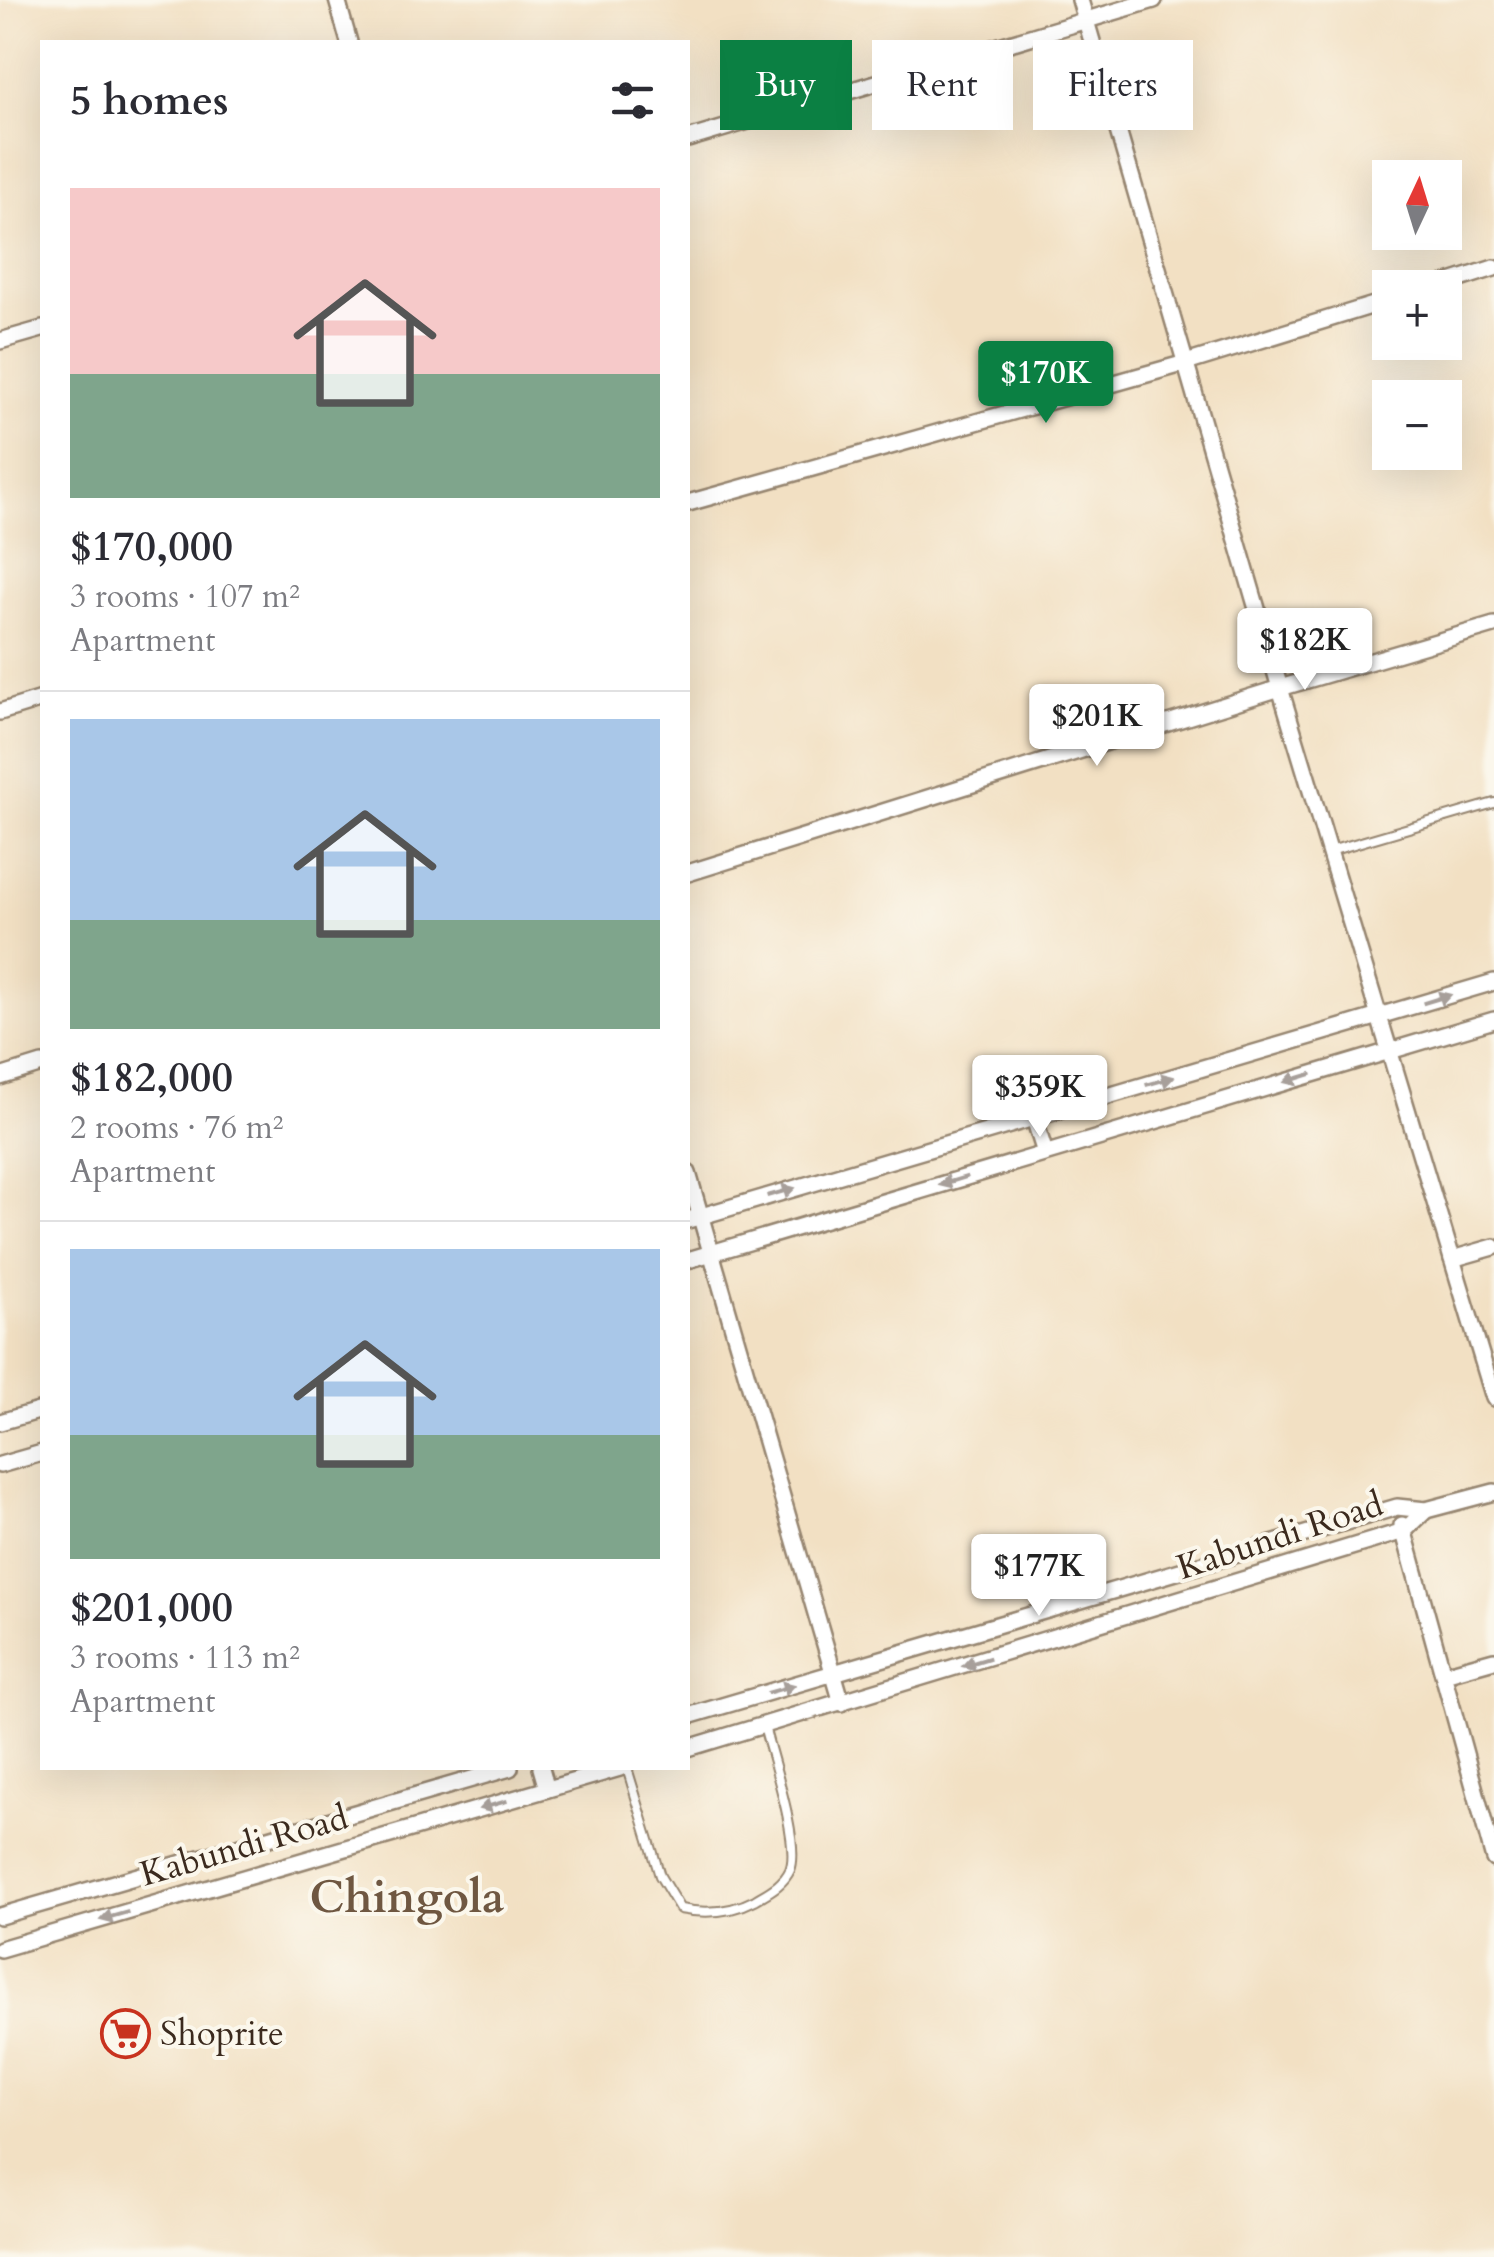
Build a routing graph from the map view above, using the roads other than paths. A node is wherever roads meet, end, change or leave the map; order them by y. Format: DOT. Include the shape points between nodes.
graph roads {
  1 [pos="337,0"];
  2 [pos="1080,0"];
  3 [pos="1154,0"];
  4 [pos="1086,20"];
  5 [pos="348,40"];
  6 [pos="690,139"];
  7 [pos="1494,268"];
  8 [pos="1462,278"];
  9 [pos="1372,306"];
  10 [pos="40,330"];
  11 [pos="0,342"];
  12 [pos="1186,363"];
  13 [pos="690,502"];
  14 [pos="1494,626"];
  15 [pos="1280,688"];
  16 [pos="40,699"];
  17 [pos="0,712"];
  18 [pos="1494,803"];
  19 [pos="1330,852"];
  20 [pos="690,872"];
  21 [pos="1494,982"];
  22 [pos="1380,1016"];
  23 [pos="1494,1020"];
  24 [pos="1391,1050"];
  25 [pos="40,1065"];
  26 [pos="0,1077"];
  27 [pos="1034,1118"];
  28 [pos="1044,1153"];
  29 [pos="690,1189"];
  30 [pos="694,1218"];
  31 [pos="1494,1247"];
  32 [pos="710,1253"];
  33 [pos="690,1259"];
  34 [pos="1452,1259"];
  35 [pos="1494,1398"];
  36 [pos="40,1411"];
  37 [pos="0,1422"];
  38 [pos="40,1453"];
  39 [pos="0,1465"];
  40 [pos="1494,1492"];
  41 [pos="1397,1507"];
  42 [pos="1426,1510"];
  43 [pos="1404,1531"];
  44 [pos="1494,1660"];
  45 [pos="833,1674"];
  46 [pos="1444,1674"];
  47 [pos="842,1703"];
  48 [pos="690,1715"];
  49 [pos="764,1726"];
  50 [pos="690,1747"];
  51 [pos="503,1770"];
  52 [pos="541,1770"];
  53 [pos="617,1770"];
  54 [pos="625,1770"];
  55 [pos="547,1789"];
  56 [pos="1494,1859"];
  57 [pos="0,1916"];
  58 [pos="0,1949"];
  1 -- 5 [label="street"];
  2 -- 4 [label="street"];
  3 -- 4 [label="street"];
  4 -- 6 [label="street"];
  4 -- 12 [label="street"];
  7 -- 8 [label="street"];
  9 -- 12 [label="street"];
  10 -- 11 [label="street"];
  12 -- 13 [label="street"];
  12 -- 15 [label="street"];
  14 -- 15 [label="street"];
  15 -- 19 [label="street"];
  15 -- 20 [label="street"];
  16 -- 17 [label="street"];
  18 -- 19 [label="lane"];
  19 -- 22 [label="street"];
  22 -- 21 [label="street, one-way"];
  22 -- 24 [label="street"];
  27 -- 22 [label="street, one-way"];
  23 -- 24 [label="street"];
  24 -- 28 [label="street, one-way"];
  24 -- 34 [label="street"];
  25 -- 26 [label="street"];
  27 -- 28 [label="street"];
  30 -- 27 [label="street, one-way"];
  28 -- 32 [label="street, one-way"];
  29 -- 30 [label="street"];
  30 -- 32 [label="street"];
  31 -- 34 [label="street"];
  32 -- 33 [label="street"];
  32 -- 45 [label="street"];
  34 -- 35 [label="street"];
  36 -- 37 [label="street"];
  38 -- 39 [label="street"];
  40 -- 42 [label="street, Kabundi Road"];
  41 -- 42 [label="street, Kabundi Road"];
  41 -- 43 [label="street"];
  41 -- 45 [label="street, Kabundi Road"];
  42 -- 43 [label="street, Kabundi Road"];
  43 -- 46 [label="street"];
  43 -- 47 [label="street, Kabundi Road, one-way"];
  44 -- 46 [label="street"];
  45 -- 47 [label="street"];
  48 -- 45 [label="street, Kabundi Road, one-way"];
  46 -- 56 [label="street"];
  47 -- 49 [label="street, Kabundi Road"];
  49 -- 50 [label="street, Kabundi Road"];
  49 -- 54 [label="lane" via="793,1843 790,1869 776,1887 748,1903 704,1914 680,1908 660,1876"];
  51 -- 57 [label="street, Kabundi Road"];
  52 -- 55 [label="street"];
  53 -- 55 [label="street, Kabundi Road"];
  55 -- 58 [label="street, Kabundi Road, one-way"];
}
